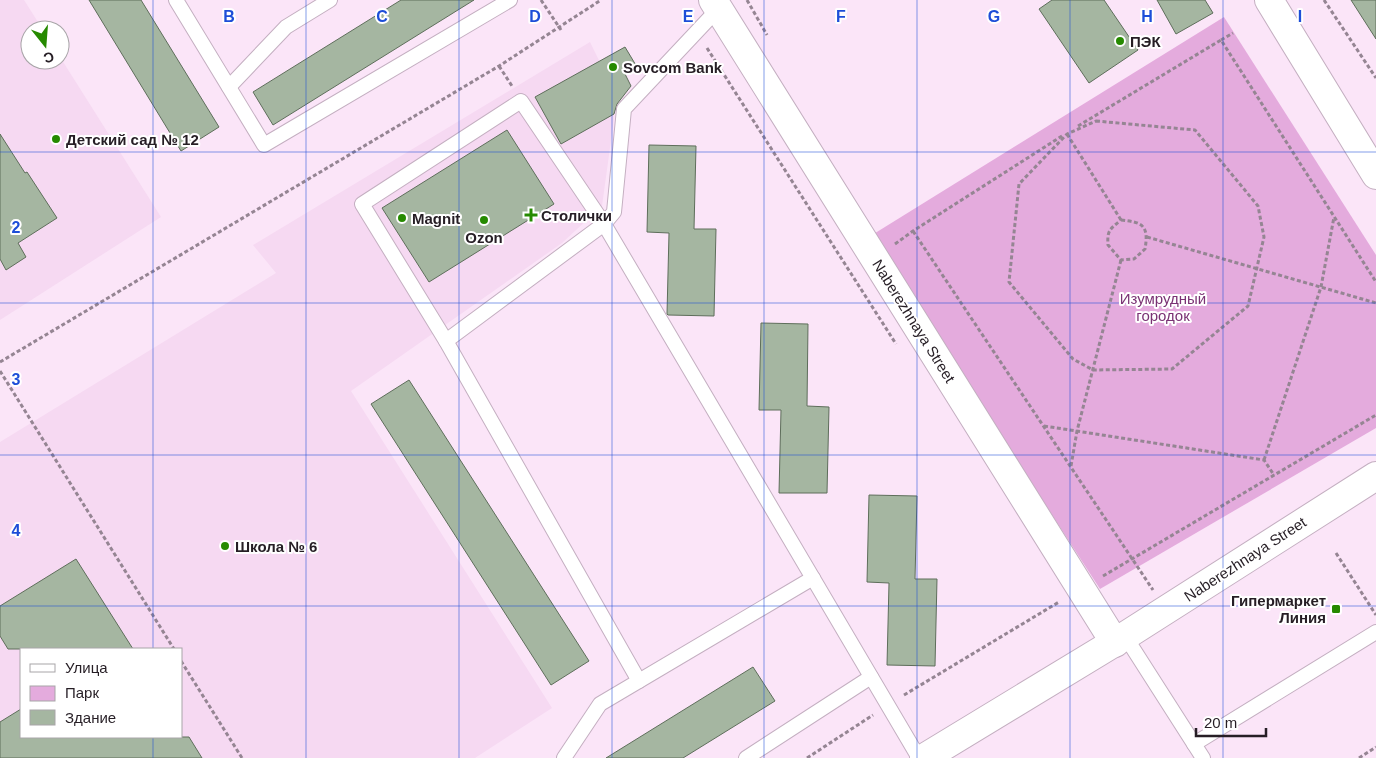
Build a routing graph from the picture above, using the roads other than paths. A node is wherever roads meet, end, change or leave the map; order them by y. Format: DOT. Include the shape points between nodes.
graph roads {
  1 [pos="176,0"];
  2 [pos="330,0"];
  3 [pos="510,0"];
  4 [pos="1269,0"];
  5 [pos="716,4"];
  6 [pos="229,87"];
  7 [pos="1376,176"];
  8 [pos="604,224"];
  9 [pos="446,341"];
  10 [pos="1376,476"];
  11 [pos="813,578"];
  12 [pos="1376,632"];
  13 [pos="1120,640"];
  14 [pos="871,677"];
  15 [pos="640,681"];
  16 [pos="1194,744"];
  17 [pos="564,758"];
  18 [pos="746,758"];
  19 [pos="919,758"];
  20 [pos="924,758"];
  21 [pos="1203,758"];
  1 -- 6 [label="lane"];
  2 -- 6 [label="lane" via="286,27"];
  3 -- 6 [label="lane" via="264,144"];
  4 -- 7 [label="street"];
  5 -- 8 [label="lane" via="697,32 624,109 614,212"];
  5 -- 13 [label="street, Naberezhnaya Street" via="1068,599"];
  8 -- 9 [label="lane"];
  8 -- 9 [label="lane" via="521,101 362,204"];
  8 -- 11 [label="lane"];
  9 -- 15 [label="lane"];
  10 -- 13 [label="street, Naberezhnaya Street"];
  11 -- 14 [label="lane"];
  11 -- 15 [label="lane"];
  12 -- 16 [label="lane"];
  13 -- 16 [label="lane"];
  13 -- 20 [label="street, Naberezhnaya Street"];
  14 -- 18 [label="lane"];
  14 -- 19 [label="lane"];
  15 -- 17 [label="lane" via="600,704"];
  16 -- 21 [label="lane"];
}
